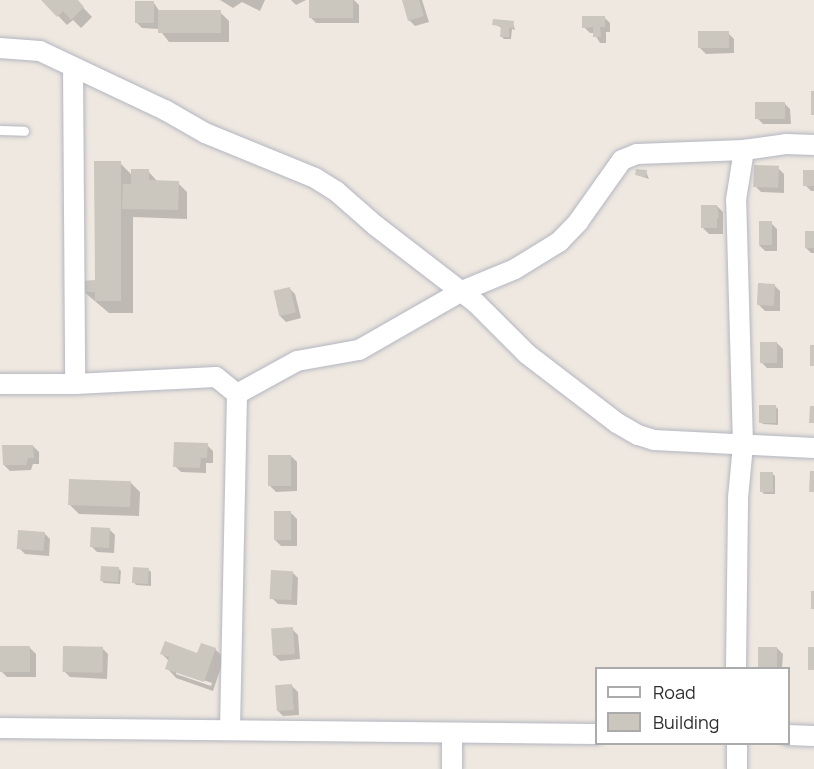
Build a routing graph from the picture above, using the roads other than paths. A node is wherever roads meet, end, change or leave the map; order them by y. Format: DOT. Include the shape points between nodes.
graph roads {
  1 [pos="0,48"];
  2 [pos="73,67"];
  3 [pos="0,130"];
  4 [pos="24,131"];
  5 [pos="814,145"];
  6 [pos="744,150"];
  7 [pos="462,291"];
  8 [pos="0,384"];
  9 [pos="75,384"];
  10 [pos="237,394"];
  11 [pos="743,445"];
  12 [pos="814,448"];
  13 [pos="736,667"];
  14 [pos="0,728"];
  15 [pos="230,729"];
  16 [pos="452,732"];
  17 [pos="595,734"];
  18 [pos="790,735"];
  19 [pos="814,736"];
  20 [pos="737,745"];
  21 [pos="452,769"];
  22 [pos="737,769"];
  1 -- 2 [label="street" via="40,51"];
  2 -- 7 [label="street" via="205,133 315,178"];
  2 -- 9 [label="street"];
  3 -- 4 [label="lane"];
  5 -- 6 [label="street"];
  6 -- 7 [label="street" via="637,154 622,160 559,242 514,269"];
  6 -- 11 [label="street" via="736,200"];
  7 -- 10 [label="street" via="359,350 297,361"];
  7 -- 11 [label="street" via="527,354 638,435 654,440"];
  8 -- 9 [label="street"];
  9 -- 10 [label="street" via="216,377"];
  10 -- 15 [label="street"];
  11 -- 12 [label="street"];
  11 -- 13 [label="street" via="738,498"];
  14 -- 15 [label="street"];
  15 -- 16 [label="street"];
  16 -- 17 [label="street"];
  16 -- 21 [label="street"];
  18 -- 19 [label="street"];
  20 -- 22 [label="street"];
}
